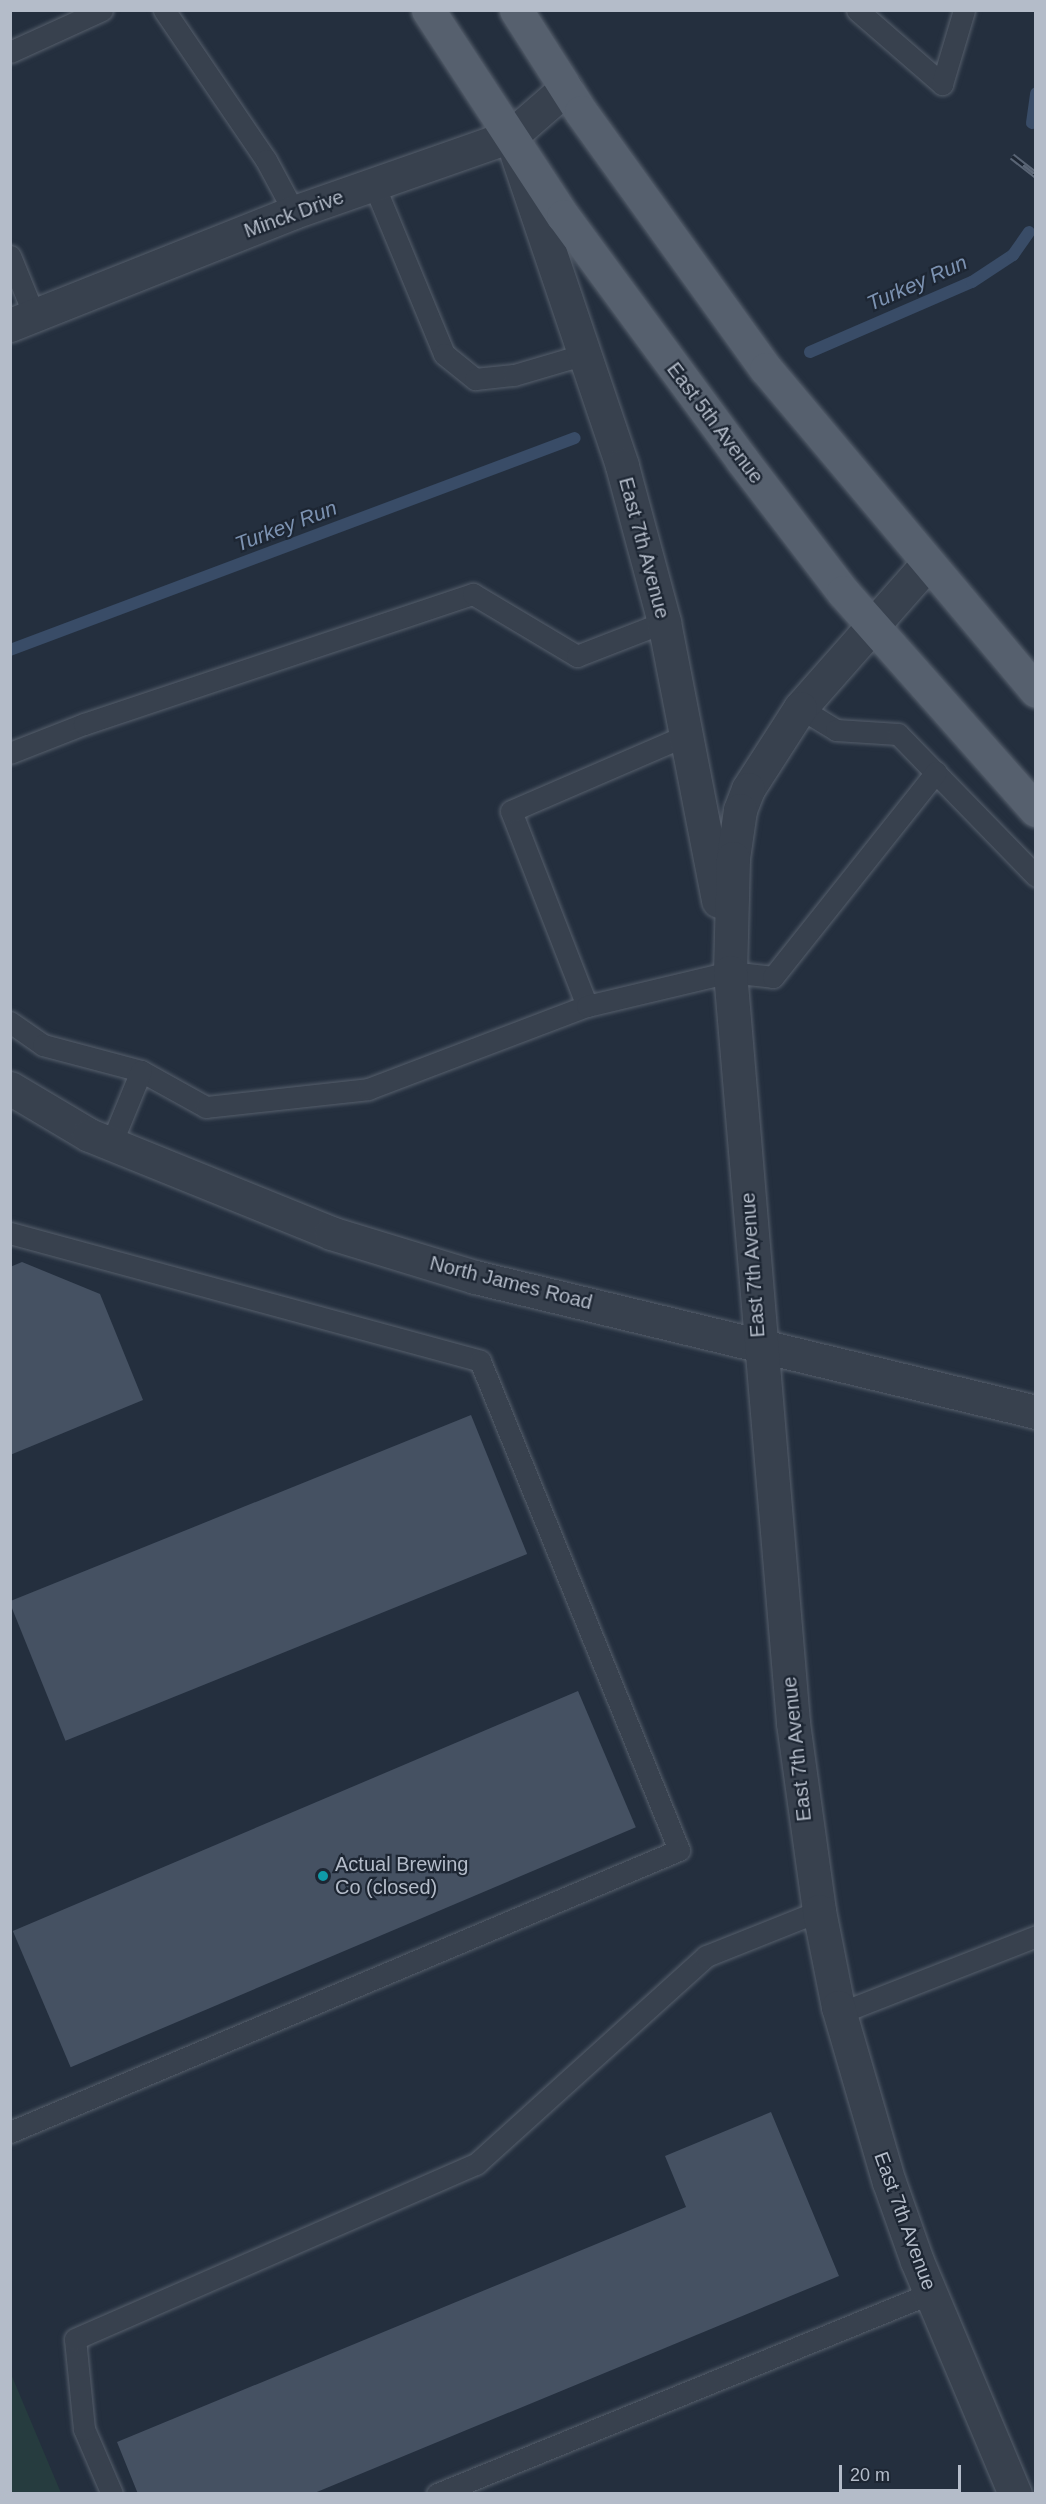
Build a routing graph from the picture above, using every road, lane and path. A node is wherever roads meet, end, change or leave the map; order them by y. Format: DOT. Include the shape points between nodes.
graph roads {
  1 [pos="102,10"];
  2 [pos="164,10"];
  3 [pos="428,10"];
  4 [pos="516,10"];
  5 [pos="857,10"];
  6 [pos="964,10"];
  7 [pos="10,52"];
  8 [pos="566,88"];
  9 [pos="511,136"];
  10 [pos="374,184"];
  11 [pos="294,212"];
  12 [pos="10,256"];
  13 [pos="22,320"];
  14 [pos="582,355"];
  15 [pos="927,564"];
  16 [pos="664,622"];
  17 [pos="874,628"];
  18 [pos="1035,691"];
  19 [pos="800,708"];
  20 [pos="687,735"];
  21 [pos="10,753"];
  22 [pos="936,772"];
  23 [pos="1035,810"];
  24 [pos="1031,863"];
  25 [pos="730,972"];
  26 [pos="587,1006"];
  27 [pos="10,1022"];
  28 [pos="141,1071"];
  29 [pos="10,1088"];
  30 [pos="111,1143"];
  31 [pos="10,1233"];
  32 [pos="759,1343"];
  33 [pos="1035,1412"];
  34 [pos="819,1911"];
  35 [pos="1035,1936"];
  36 [pos="840,2013"];
  37 [pos="10,2132"];
  38 [pos="931,2293"];
  39 [pos="112,2493"];
  40 [pos="437,2493"];
  41 [pos="1015,2493"];
  1 -- 7 [label="lane"];
  2 -- 11 [label="lane" via="266,160"];
  3 -- 9 [label="main road, East 5th Avenue"];
  4 -- 8 [label="main road"];
  5 -- 6 [label="lane" via="942,84"];
  8 -- 9 [label="street, Minck Drive"];
  8 -- 15 [label="main road" via="766,369"];
  9 -- 10 [label="street, Minck Drive"];
  9 -- 14 [label="street, East 7th Avenue"];
  9 -- 17 [label="main road, East 5th Avenue" via="652,338"];
  10 -- 11 [label="street, Minck Drive"];
  10 -- 14 [label="lane" via="444,354 475,379 514,375"];
  11 -- 13 [label="street, Minck Drive"];
  12 -- 13 [label="lane"];
  14 -- 16 [label="street, East 7th Avenue" via="622,466"];
  15 -- 17 [label="street, East 7th Avenue"];
  15 -- 18 [label="main road"];
  16 -- 20 [label="street, East 7th Avenue"];
  16 -- 21 [label="lane" via="577,656 473,594 84,724"];
  17 -- 19 [label="street, East 7th Avenue"];
  17 -- 23 [label="main road, East 5th Avenue"];
  19 -- 22 [label="lane" via="836,730 898,734"];
  19 -- 25 [label="street, East 7th Avenue" via="759,768 740,810 732,858"];
  20 -- 25 [label="street, East 7th Avenue"];
  20 -- 26 [label="lane" via="511,811"];
  22 -- 24 [label="lane"];
  22 -- 25 [label="lane" via="773,977"];
  25 -- 26 [label="lane"];
  25 -- 32 [label="street, East 7th Avenue"];
  26 -- 28 [label="lane" via="368,1089 206,1107"];
  27 -- 28 [label="lane" via="43,1045"];
  28 -- 30 [label="lane"];
  29 -- 30 [label="street, North James Road" via="89,1135"];
  30 -- 32 [label="street, North James Road" via="353,1240 475,1277"];
  31 -- 37 [label="lane" via="480,1361 679,1850"];
  32 -- 33 [label="street, North James Road"];
  32 -- 34 [label="street, East 7th Avenue" via="793,1723"];
  34 -- 36 [label="street, East 7th Avenue"];
  34 -- 39 [label="lane" via="706,1956 476,2164 75,2340 84,2429"];
  35 -- 36 [label="lane"];
  36 -- 38 [label="street, East 7th Avenue" via="889,2182"];
  38 -- 40 [label="lane"];
  38 -- 41 [label="street, East 7th Avenue"];
}
